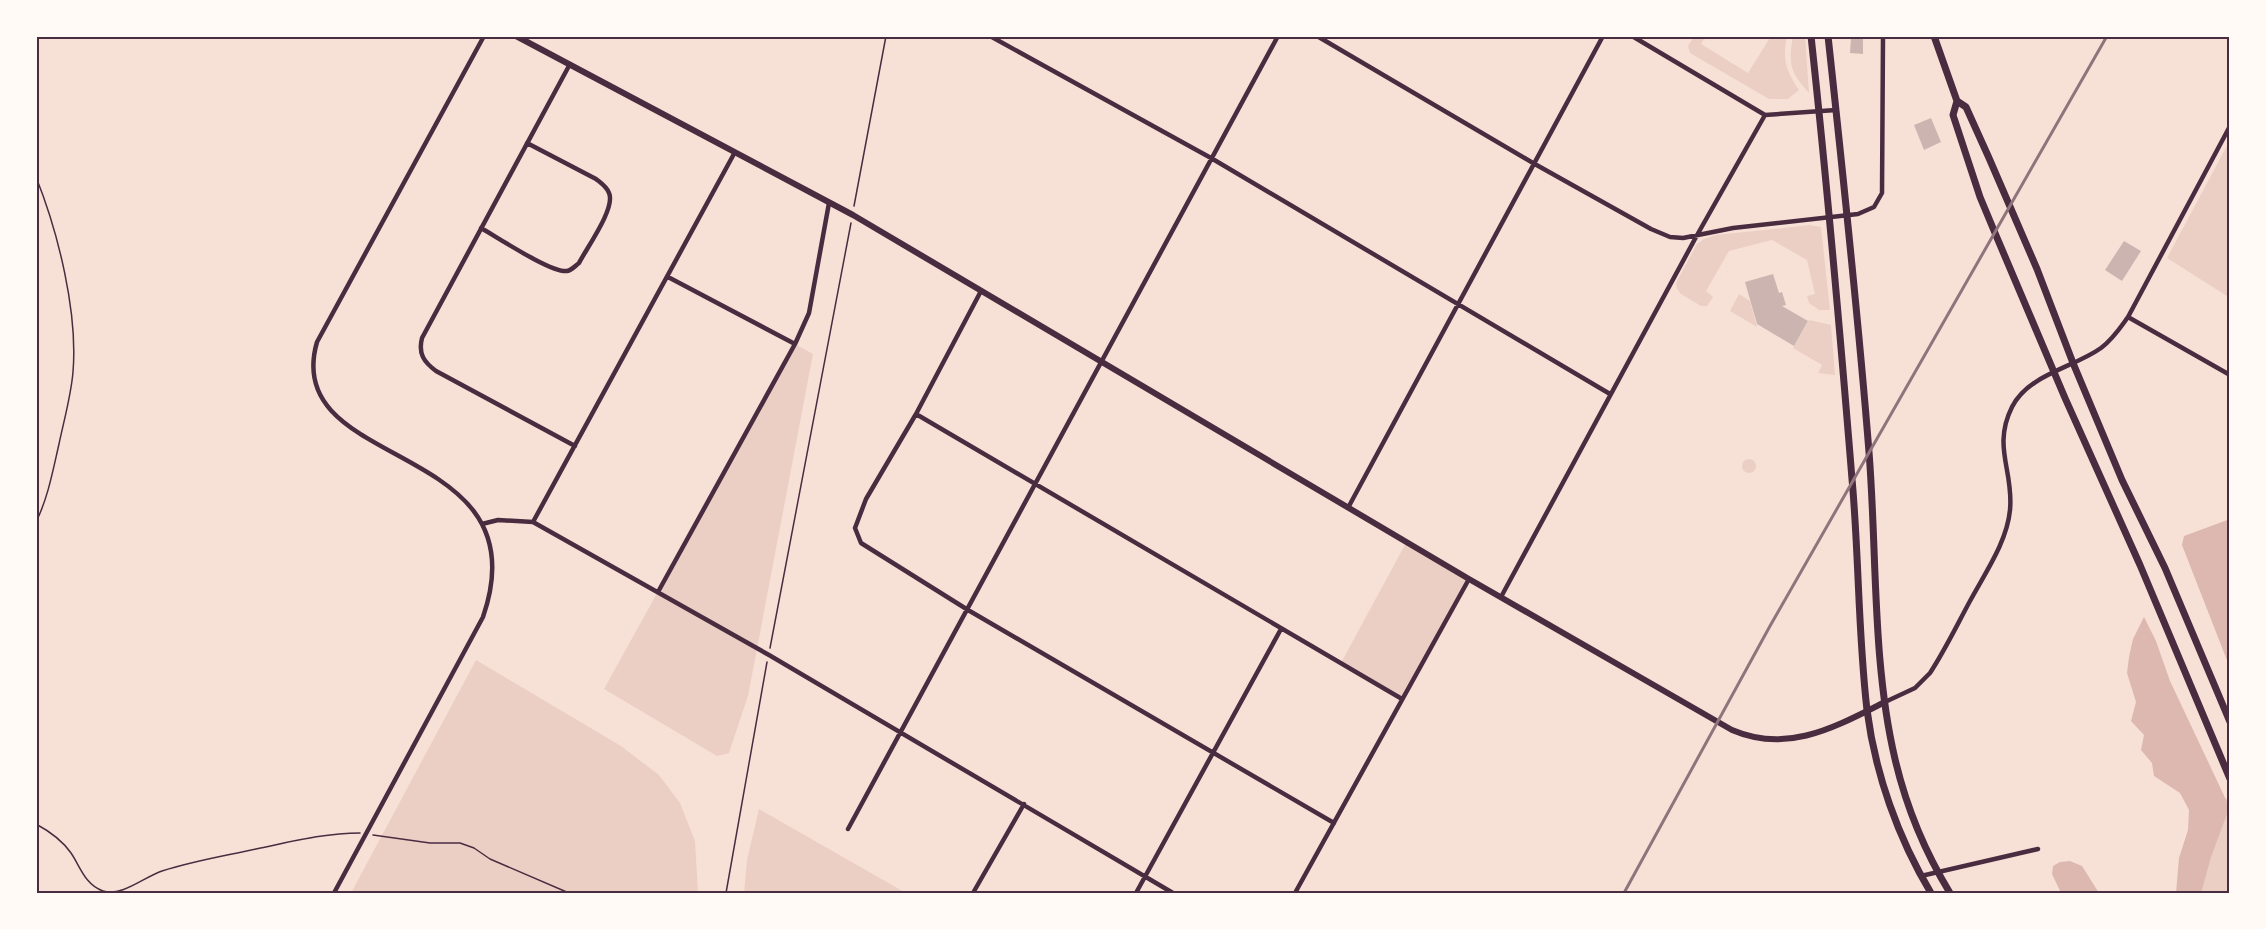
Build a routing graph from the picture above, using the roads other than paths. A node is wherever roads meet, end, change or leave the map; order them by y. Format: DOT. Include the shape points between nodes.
graph roads {
  1 [pos="484,36"];
  2 [pos="516,36"];
  3 [pos="990,36"];
  4 [pos="1278,36"];
  5 [pos="1317,36"];
  6 [pos="1603,36"];
  7 [pos="1632,36"];
  8 [pos="1811,36"];
  9 [pos="1828,36"];
  10 [pos="1883,36"];
  11 [pos="1934,36"];
  12 [pos="570,64"];
  13 [pos="1957,101"];
  14 [pos="1836,110"];
  15 [pos="1819,111"];
  16 [pos="1766,115"];
  17 [pos="2230,126"];
  18 [pos="527,143"];
  19 [pos="735,152"];
  20 [pos="1210,158"];
  21 [pos="1533,163"];
  22 [pos="829,203"];
  23 [pos="1847,215"];
  24 [pos="1830,217"];
  25 [pos="481,228"];
  26 [pos="1696,237"];
  27 [pos="668,277"];
  28 [pos="981,291"];
  29 [pos="1457,304"];
  30 [pos="2128,317"];
  31 [pos="795,344"];
  32 [pos="1102,362"];
  33 [pos="2073,363"];
  34 [pos="2055,372"];
  35 [pos="2230,375"];
  36 [pos="1610,394"];
  37 [pos="916,414"];
  38 [pos="574,446"];
  39 [pos="1035,485"];
  40 [pos="1349,506"];
  41 [pos="533,522"];
  42 [pos="482,524"];
  43 [pos="1469,579"];
  44 [pos="658,592"];
  45 [pos="1502,597"];
  46 [pos="968,610"];
  47 [pos="1281,629"];
  48 [pos="1402,699"];
  49 [pos="1885,702"];
  50 [pos="1867,710"];
  51 [pos="2230,722"];
  52 [pos="901,733"];
  53 [pos="1213,752"];
  54 [pos="2230,779"];
  55 [pos="1024,804"];
  56 [pos="1334,823"];
  57 [pos="848,829"];
  58 [pos="2038,849"];
  59 [pos="1938,872"];
  60 [pos="1145,876"];
  61 [pos="1921,876"];
  62 [pos="334,893"];
  63 [pos="973,893"];
  64 [pos="1136,893"];
  65 [pos="1173,893"];
  66 [pos="1295,893"];
  67 [pos="1931,893"];
  68 [pos="1950,893"];
  1 -- 42 [label="street" via="316,342 313,373 315,386 332,413 445,482"];
  2 -- 12 [label="street"];
  3 -- 20 [label="street"];
  4 -- 20 [label="street"];
  5 -- 21 [label="street"];
  6 -- 21 [label="street"];
  7 -- 16 [label="street"];
  8 -- 15 [label="main road"];
  9 -- 14 [label="main road"];
  10 -- 23 [label="street" via="1882,193 1871,209"];
  11 -- 13 [label="main road"];
  12 -- 18 [label="street"];
  12 -- 19 [label="street"];
  13 -- 33 [label="main road" via="1966,107 2037,269"];
  13 -- 34 [label="main road" via="1953,115 1969,165"];
  14 -- 15 [label="street"];
  14 -- 23 [label="main road"];
  15 -- 16 [label="street"];
  15 -- 24 [label="main road"];
  16 -- 26 [label="street"];
  17 -- 30 [label="street"];
  18 -- 25 [label="street"];
  18 -- 25 [label="street" via="604,185 611,200 607,213 579,263 566,271 547,266"];
  19 -- 22 [label="street"];
  19 -- 27 [label="street"];
  20 -- 29 [label="street"];
  20 -- 32 [label="street"];
  21 -- 26 [label="street" via="1651,229 1670,237"];
  21 -- 29 [label="street"];
  22 -- 28 [label="street"];
  22 -- 31 [label="street" via="808,313"];
  23 -- 24 [label="street"];
  23 -- 49 [label="main road" via="1869,455"];
  24 -- 26 [label="street" via="1733,228"];
  24 -- 50 [label="main road" via="1853,483"];
  25 -- 38 [label="street" via="422,338 422,357 436,371"];
  26 -- 36 [label="street"];
  27 -- 31 [label="street"];
  27 -- 38 [label="street"];
  28 -- 32 [label="street"];
  28 -- 37 [label="street"];
  29 -- 36 [label="street"];
  29 -- 40 [label="street"];
  30 -- 33 [label="street" via="2105,345"];
  30 -- 35 [label="street"];
  31 -- 44 [label="street"];
  32 -- 39 [label="street"];
  32 -- 40 [label="street"];
  33 -- 34 [label="street"];
  33 -- 51 [label="main road"];
  34 -- 49 [label="street" via="2020,395 2004,428 2002,443 2010,510 1990,564 1930,673 1915,688"];
  34 -- 54 [label="main road"];
  36 -- 45 [label="street"];
  37 -- 39 [label="street"];
  37 -- 46 [label="street" via="866,499 855,528 861,543 872,552"];
  38 -- 41 [label="street"];
  39 -- 46 [label="street"];
  39 -- 47 [label="street"];
  40 -- 43 [label="street"];
  41 -- 42 [label="street" via="498,520"];
  41 -- 44 [label="street"];
  42 -- 62 [label="street" via="490,545 493,574 483,617"];
  43 -- 45 [label="street"];
  43 -- 48 [label="street"];
  44 -- 52 [label="street"];
  45 -- 50 [label="street" via="1744,735 1771,741 1801,737"];
  46 -- 52 [label="street"];
  46 -- 53 [label="street"];
  47 -- 48 [label="street"];
  47 -- 53 [label="street"];
  48 -- 56 [label="street"];
  49 -- 50 [label="street"];
  49 -- 59 [label="main road" via="1905,796"];
  50 -- 61 [label="main road" via="1889,802"];
  52 -- 55 [label="street"];
  52 -- 57 [label="street"];
  53 -- 56 [label="street"];
  53 -- 60 [label="street"];
  55 -- 60 [label="street"];
  55 -- 63 [label="street"];
  56 -- 66 [label="street"];
  58 -- 59 [label="street"];
  59 -- 61 [label="street"];
  59 -- 68 [label="main road"];
  60 -- 64 [label="street"];
  60 -- 65 [label="street"];
  61 -- 67 [label="main road"];
}
